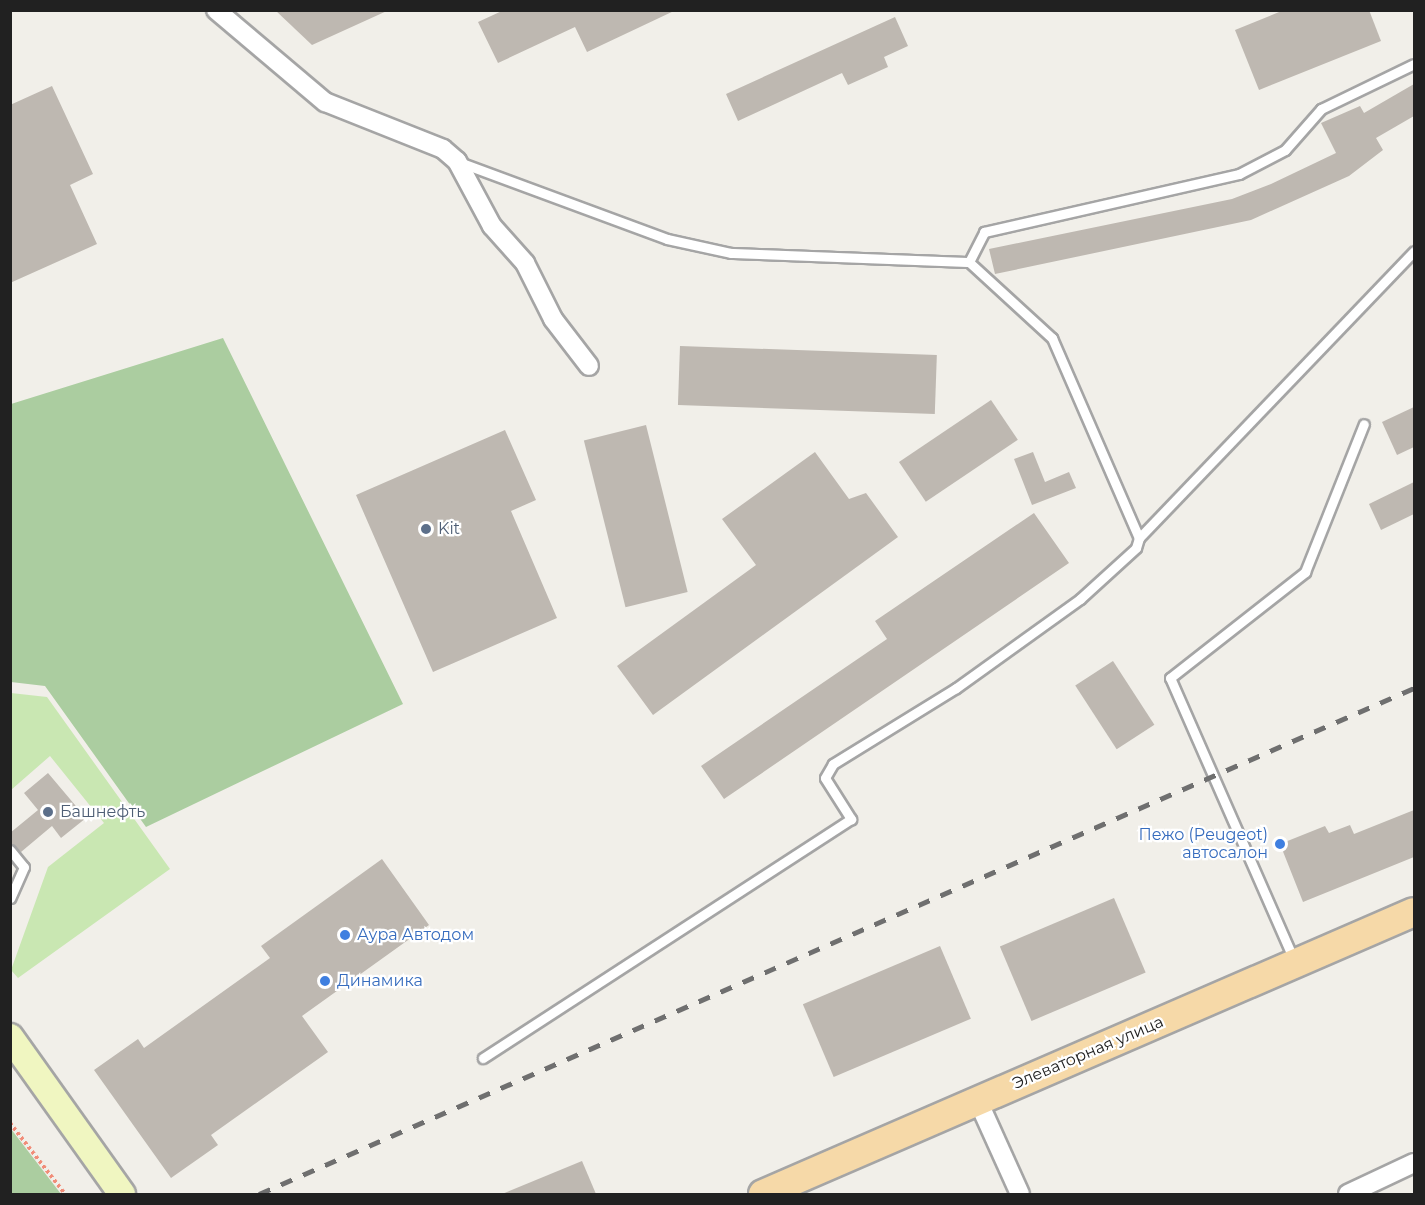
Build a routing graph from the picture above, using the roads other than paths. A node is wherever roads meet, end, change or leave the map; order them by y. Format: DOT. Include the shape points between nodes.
graph roads {
  1 [pos="216,10"];
  2 [pos="1414,64"];
  3 [pos="457,161"];
  4 [pos="1414,251"];
  5 [pos="969,262"];
  6 [pos="589,366"];
  7 [pos="1364,424"];
  8 [pos="1139,538"];
  9 [pos="10,850"];
  10 [pos="10,898"];
  11 [pos="1414,912"];
  12 [pos="1296,963"];
  13 [pos="10,1037"];
  14 [pos="483,1058"];
  15 [pos="978,1101"];
  16 [pos="1414,1163"];
  17 [pos="122,1194"];
  18 [pos="763,1194"];
  19 [pos="1020,1194"];
  20 [pos="1347,1194"];
  1 -- 3 [label="street" via="325,102 443,149"];
  2 -- 5 [label="lane" via="1321,109 1285,150 1239,174 984,232"];
  3 -- 5 [label="lane" via="667,239 731,253"];
  3 -- 6 [label="street" via="492,226 525,263 553,319"];
  4 -- 8 [label="lane"];
  5 -- 8 [label="lane" via="1052,338"];
  7 -- 12 [label="lane" via="1305,572 1170,678"];
  8 -- 14 [label="lane" via="1136,548 1080,599 956,687 833,764 825,778 851,819"];
  9 -- 10 [label="lane" via="24,867"];
  11 -- 12 [label="main road, Элеваторная улица"];
  12 -- 15 [label="main road, Элеваторная улица"];
  13 -- 17 [label="main road"];
  15 -- 18 [label="main road, Элеваторная улица"];
  15 -- 19 [label="street"];
  16 -- 20 [label="street"];
}
